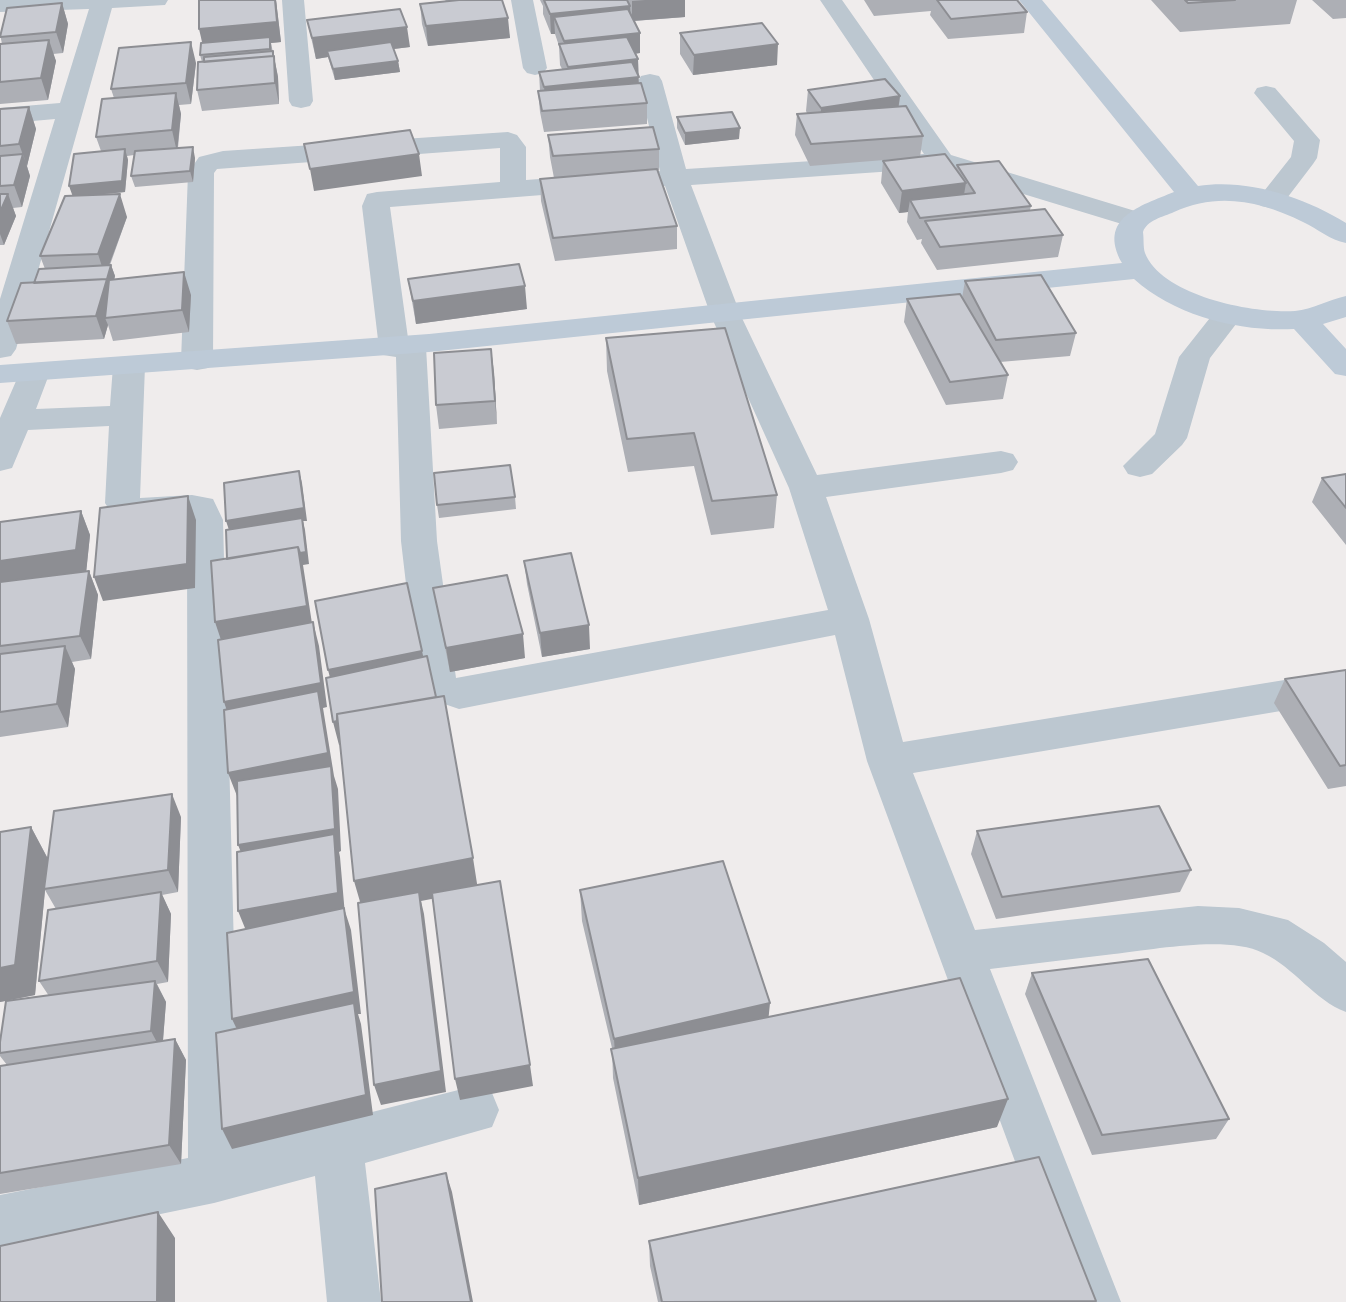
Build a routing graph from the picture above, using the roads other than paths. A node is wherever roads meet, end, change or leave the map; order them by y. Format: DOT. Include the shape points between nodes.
graph roads {
  1 [pos="157,0"];
  2 [pos="293,0"];
  3 [pos="522,0"];
  4 [pos="831,0"];
  5 [pos="1030,0"];
  6 [pos="102,3"];
  7 [pos="0,5"];
  8 [pos="535,68"];
  9 [pos="650,80"];
  10 [pos="1266,93"];
  11 [pos="301,101"];
  12 [pos="71,110"];
  13 [pos="0,116"];
  14 [pos="942,161"];
  15 [pos="675,177"];
  16 [pos="513,189"];
  17 [pos="1191,195"];
  18 [pos="1271,200"];
  19 [pos="1135,220"];
  20 [pos="1346,235"];
  21 [pos="1141,270"];
  22 [pos="1346,305"];
  23 [pos="1228,315"];
  24 [pos="726,316"];
  25 [pos="1301,319"];
  26 [pos="403,347"];
  27 [pos="0,349"];
  28 [pos="197,361"];
  29 [pos="129,366"];
  30 [pos="1346,367"];
  31 [pos="34,372"];
  32 [pos="0,374"];
  33 [pos="126,415"];
  34 [pos="16,420"];
  35 [pos="0,460"];
  36 [pos="1001,462"];
  37 [pos="1140,466"];
  38 [pos="806,488"];
  39 [pos="850,619"];
  40 [pos="1346,685"];
  41 [pos="888,761"];
  42 [pos="960,952"];
  43 [pos="1346,991"];
  44 [pos="474,1110"];
  45 [pos="338,1145"];
  46 [pos="214,1178"];
  47 [pos="0,1221"];
  48 [pos="354,1302"];
  49 [pos="1094,1302"];
  1 -- 6 [label="street"];
  2 -- 11 [label="street"];
  3 -- 8 [label="street"];
  4 -- 14 [label="street"];
  5 -- 17 [label="street"];
  6 -- 7 [label="street"];
  6 -- 12 [label="street"];
  9 -- 15 [label="street"];
  10 -- 18 [label="street" via="1307,140 1304,158"];
  12 -- 13 [label="street"];
  12 -- 27 [label="street"];
  14 -- 15 [label="street"];
  14 -- 19 [label="street"];
  15 -- 16 [label="street"];
  15 -- 24 [label="street"];
  16 -- 26 [label="street" via="377,200"];
  16 -- 28 [label="street" via="513,147 508,140 208,163 201,173"];
  17 -- 18 [label="street" via="1225,193"];
  17 -- 19 [label="street"];
  18 -- 20 [label="street" via="1328,222"];
  19 -- 21 [label="street" via="1129,231 1129,250"];
  21 -- 23 [label="street" via="1162,288"];
  21 -- 24 [label="street"];
  22 -- 25 [label="street"];
  23 -- 25 [label="street"];
  23 -- 37 [label="street" via="1195,357 1170,438"];
  24 -- 26 [label="street"];
  24 -- 38 [label="street"];
  25 -- 30 [label="street"];
  26 -- 28 [label="street"];
  26 -- 39 [label="street" via="419,541 438,687 459,694"];
  28 -- 29 [label="street"];
  29 -- 31 [label="street"];
  29 -- 33 [label="street"];
  31 -- 32 [label="street"];
  31 -- 34 [label="street"];
  33 -- 34 [label="street"];
  33 -- 46 [label="street" via="122,503 128,510 140,511 201,507 205,520"];
  34 -- 35 [label="street"];
  36 -- 38 [label="street"];
  38 -- 39 [label="street"];
  39 -- 41 [label="street"];
  40 -- 41 [label="street"];
  41 -- 42 [label="street"];
  42 -- 43 [label="street" via="1198,925 1239,928 1272,934 1308,957"];
  42 -- 49 [label="street"];
  44 -- 45 [label="street"];
  45 -- 46 [label="street"];
  45 -- 48 [label="street"];
  46 -- 47 [label="street"];
}
